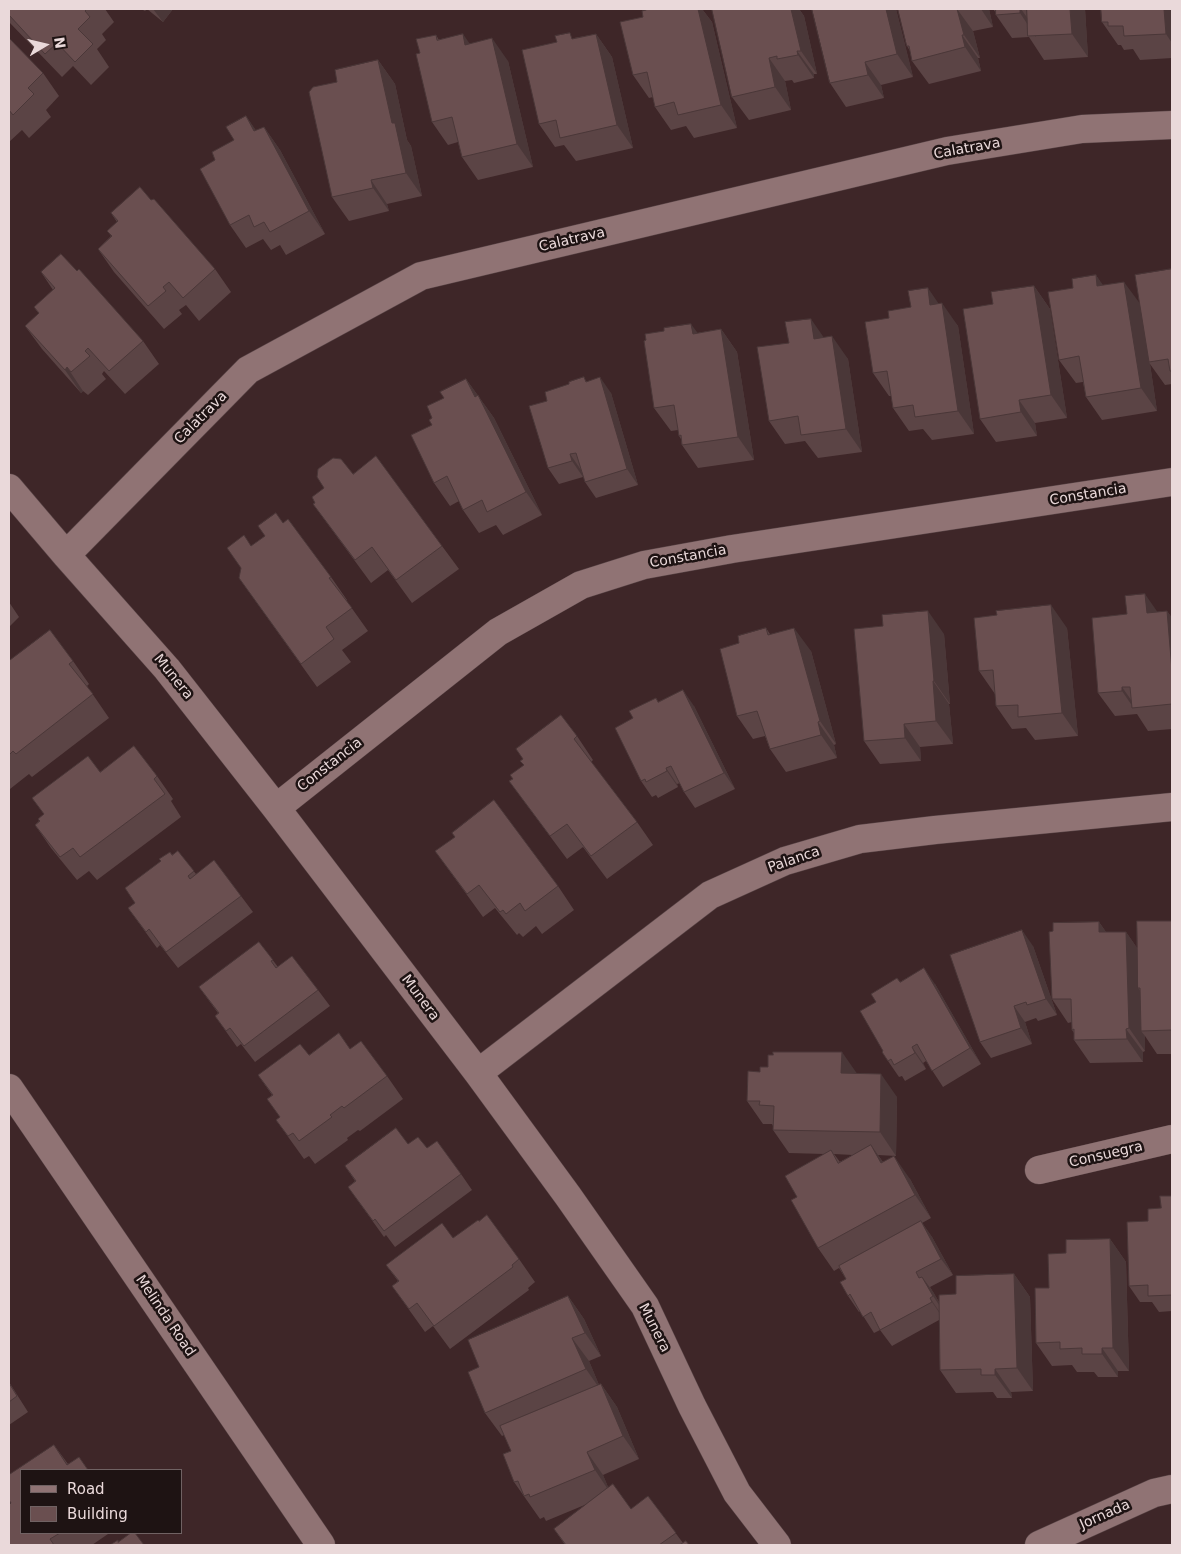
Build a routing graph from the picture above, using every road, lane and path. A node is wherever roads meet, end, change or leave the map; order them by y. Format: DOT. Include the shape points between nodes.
graph roads {
  1 [pos="1172,125"];
  2 [pos="1172,482"];
  3 [pos="9,488"];
  4 [pos="66,555"];
  5 [pos="1172,806"];
  6 [pos="276,808"];
  7 [pos="478,1073"];
  8 [pos="9,1088"];
  9 [pos="1172,1140"];
  10 [pos="1039,1170"];
  11 [pos="1172,1489"];
  12 [pos="321,1545"];
  13 [pos="776,1545"];
  14 [pos="1039,1545"];
  1 -- 4 [label="street, Calatrava" via="1082,129 947,151 421,276 248,370"];
  2 -- 6 [label="street, Constancia" via="732,549 644,565 581,586 498,632"];
  3 -- 4 [label="street, Munera"];
  4 -- 6 [label="street, Munera" via="167,669"];
  5 -- 7 [label="street, Palanca" via="860,840 785,860 710,895"];
  6 -- 7 [label="street, Munera"];
  7 -- 13 [label="street, Munera" via="645,1306 737,1493"];
  8 -- 12 [label="street, Melinda Road"];
  9 -- 10 [label="street, Consuegra"];
  11 -- 14 [label="street, Jornada" via="1154,1493"];
}
